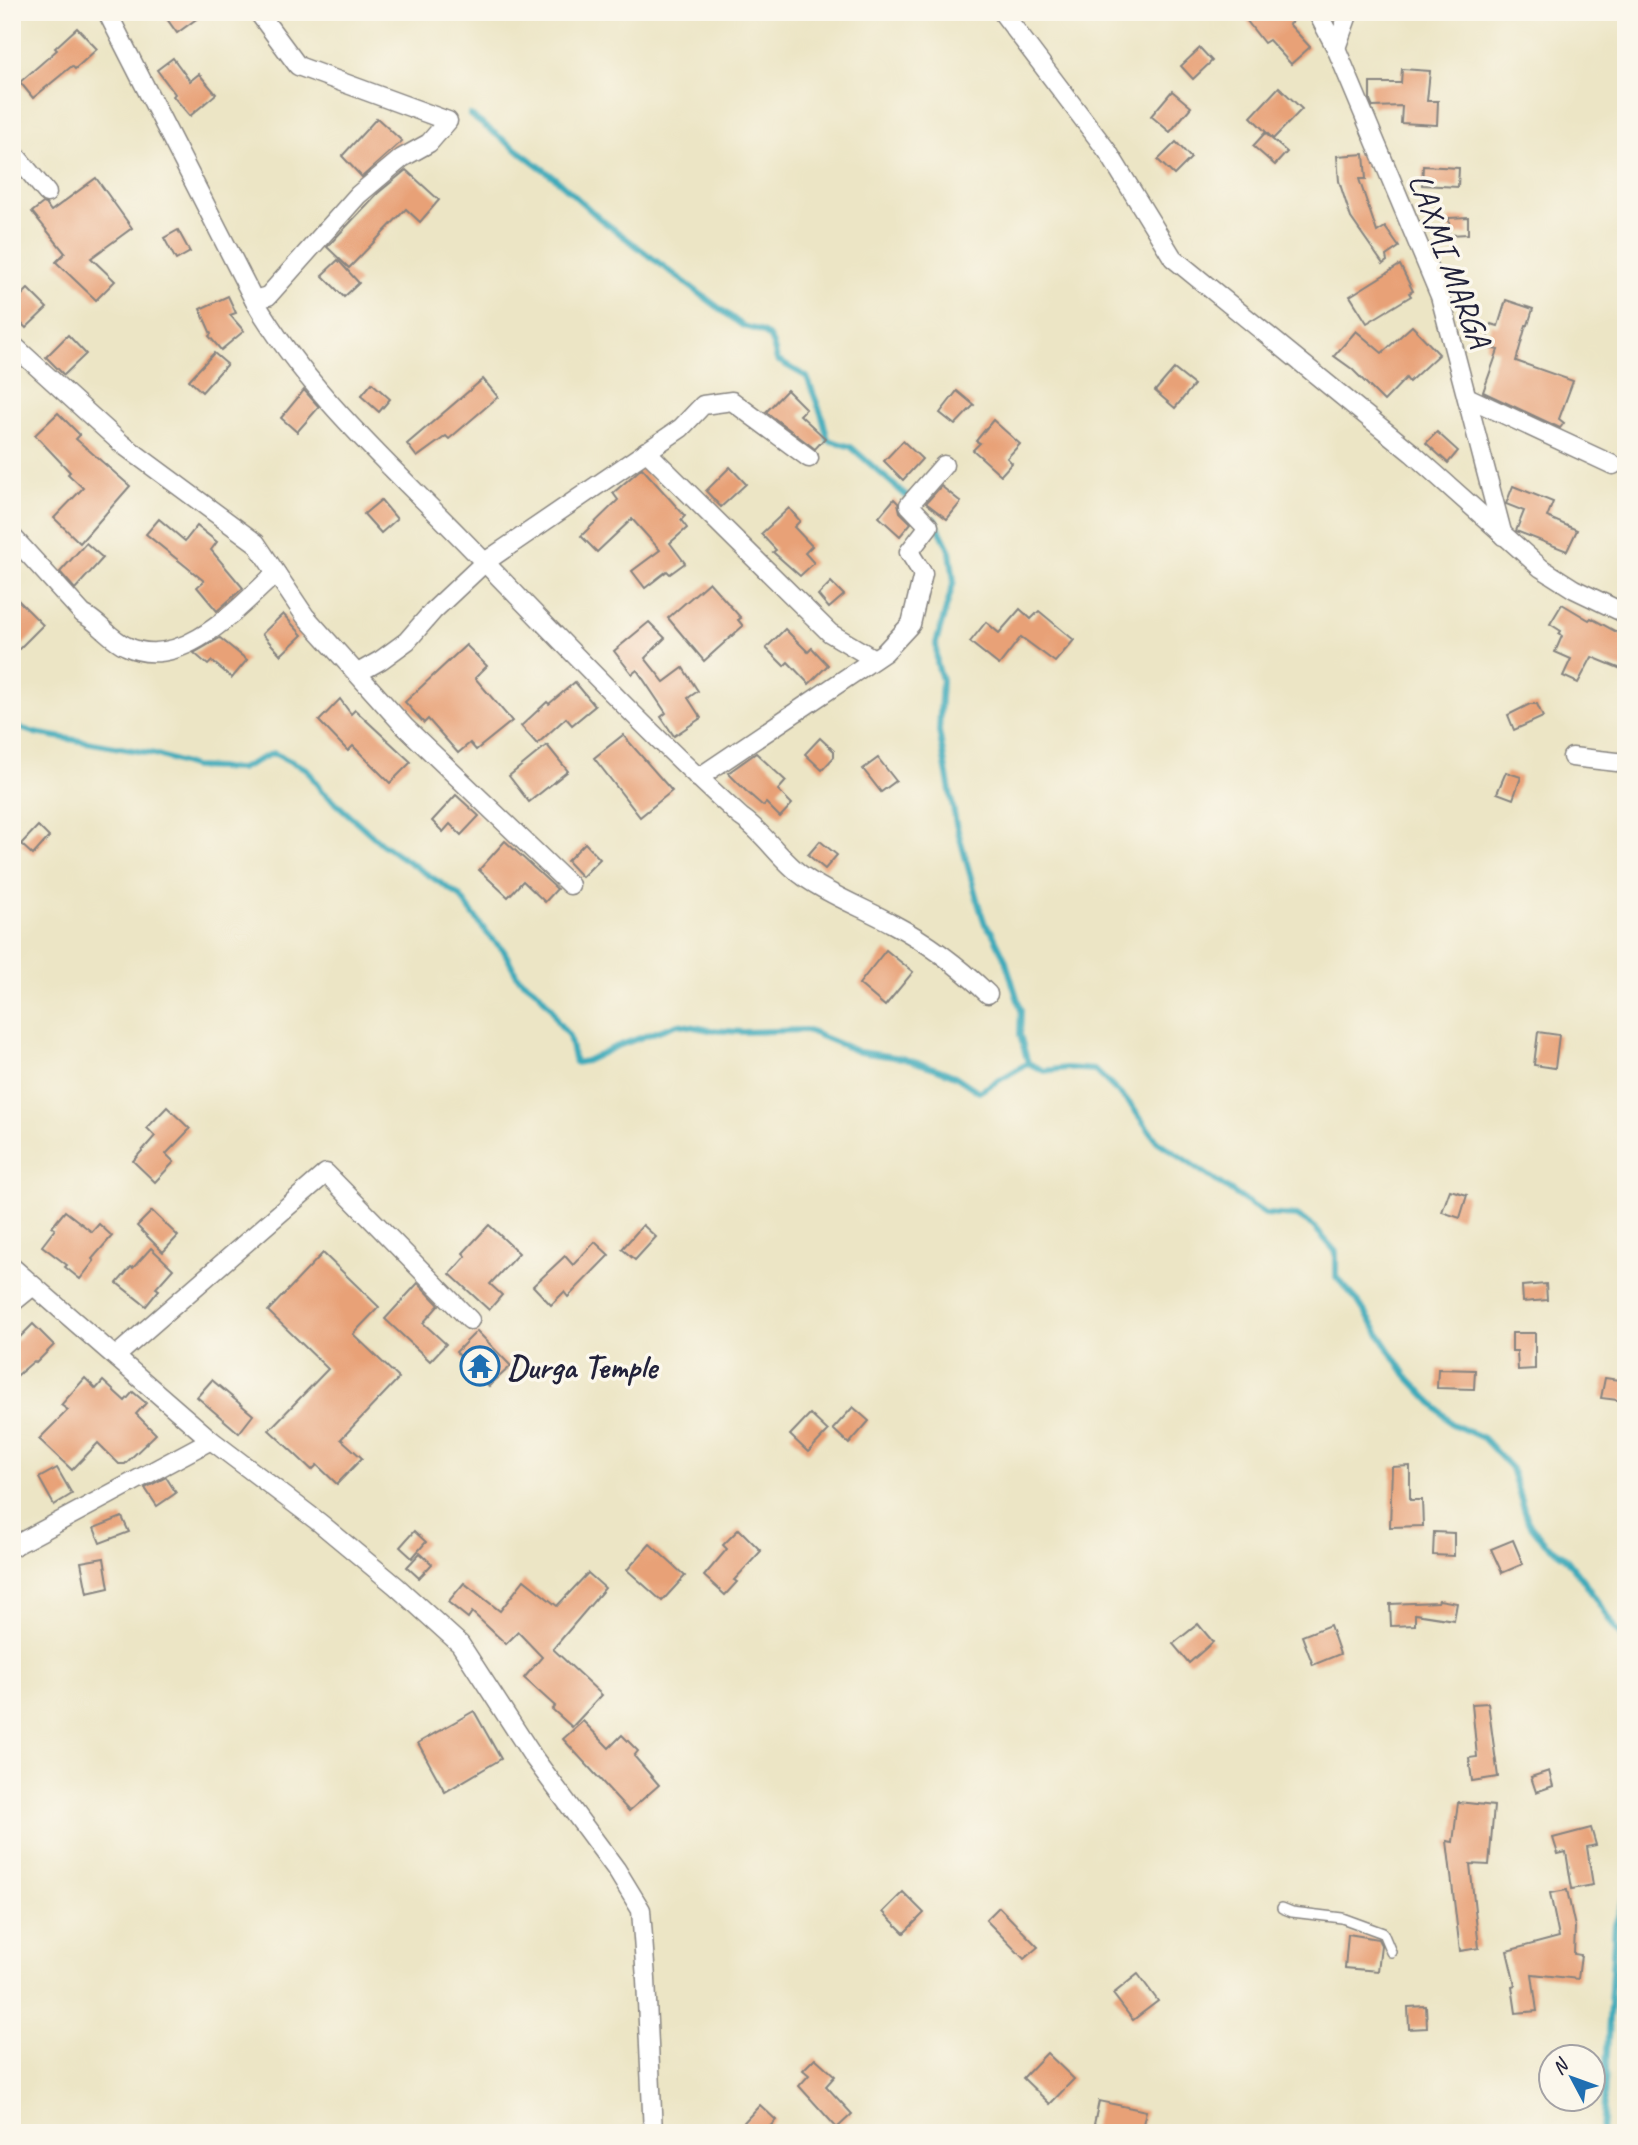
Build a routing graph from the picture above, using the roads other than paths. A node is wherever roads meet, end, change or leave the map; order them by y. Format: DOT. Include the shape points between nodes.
graph roads {
  1 [pos="107,12"];
  2 [pos="258,12"];
  3 [pos="1002,12"];
  4 [pos="1317,12"];
  5 [pos="1349,12"];
  6 [pos="1336,48"];
  7 [pos="12,151"];
  8 [pos="47,193"];
  9 [pos="254,300"];
  10 [pos="12,344"];
  11 [pos="1467,397"];
  12 [pos="646,451"];
  13 [pos="809,458"];
  14 [pos="944,465"];
  15 [pos="1613,466"];
  16 [pos="12,536"];
  17 [pos="1503,536"];
  18 [pos="485,562"];
  19 [pos="276,573"];
  20 [pos="1626,614"];
  21 [pos="874,659"];
  22 [pos="358,673"];
  23 [pos="1572,757"];
  24 [pos="1626,763"];
  25 [pos="698,778"];
  26 [pos="570,885"];
  27 [pos="988,994"];
  28 [pos="12,1268"];
  29 [pos="33,1286"];
  30 [pos="12,1303"];
  31 [pos="470,1320"];
  32 [pos="116,1356"];
  33 [pos="211,1440"];
  34 [pos="12,1547"];
  35 [pos="1282,1908"];
  36 [pos="1391,1952"];
  37 [pos="653,2133"];
  1 -- 9 [label="street"];
  2 -- 9 [label="street" via="298,66 448,121 429,143 402,158 358,195 268,296"];
  3 -- 17 [label="street" via="1108,152 1173,258 1412,453"];
  4 -- 6 [label="street, LAXMI MARGA"];
  5 -- 6 [label="street"];
  6 -- 11 [label="street, LAXMI MARGA" via="1440,296"];
  7 -- 8 [label="street"];
  9 -- 18 [label="street" via="321,391"];
  10 -- 19 [label="street" via="122,444 256,543"];
  11 -- 15 [label="street"];
  11 -- 17 [label="street, LAXMI MARGA"];
  12 -- 13 [label="street" via="681,428 703,405 732,401"];
  12 -- 18 [label="street"];
  12 -- 21 [label="street" via="830,633"];
  14 -- 21 [label="street" via="909,505 929,526 909,552 923,574 911,625"];
  16 -- 19 [label="street" via="83,614 123,645 147,654 202,636"];
  17 -- 20 [label="street" via="1574,589"];
  18 -- 22 [label="street" via="407,641"];
  18 -- 25 [label="street"];
  19 -- 22 [label="street" via="305,616"];
  21 -- 25 [label="street"];
  22 -- 26 [label="street" via="422,744"];
  23 -- 24 [label="street"];
  25 -- 27 [label="street" via="756,827 803,876 918,939"];
  28 -- 29 [label="street"];
  29 -- 30 [label="street"];
  29 -- 32 [label="street"];
  31 -- 32 [label="street" via="326,1173"];
  32 -- 33 [label="street"];
  33 -- 34 [label="street"];
  33 -- 37 [label="street" via="320,1523 460,1644 534,1759 616,1869 641,1910"];
  35 -- 36 [label="lane" via="1342,1918 1383,1933"];
}
